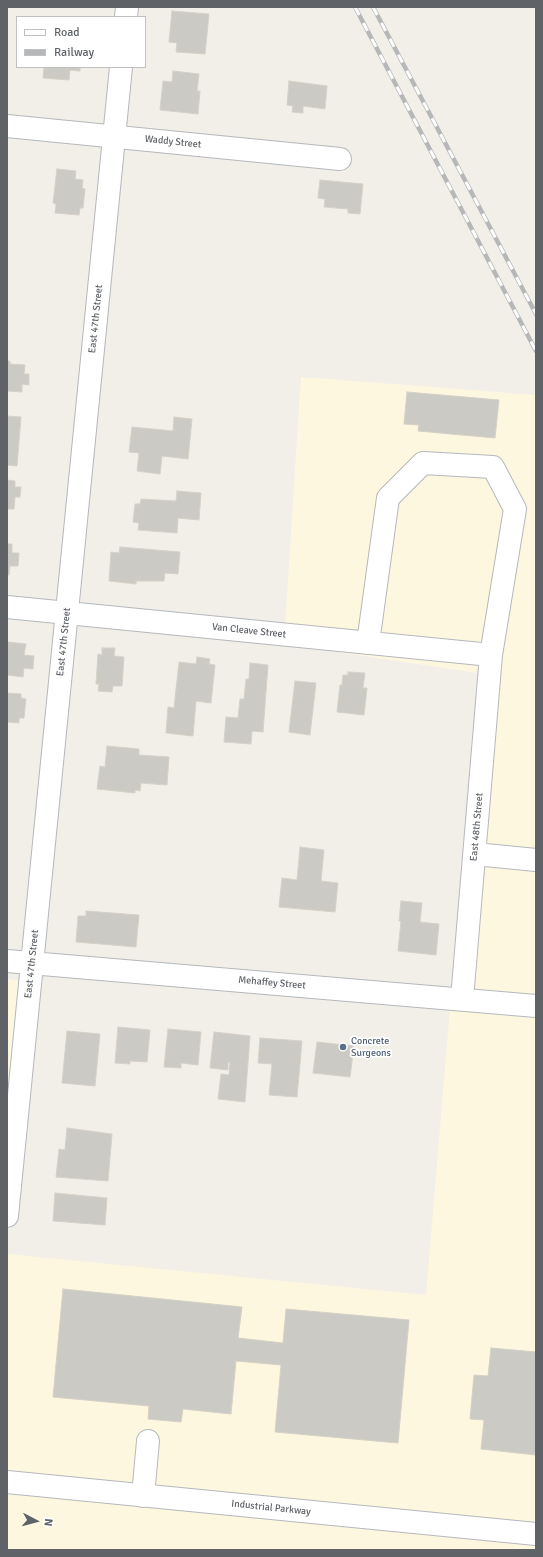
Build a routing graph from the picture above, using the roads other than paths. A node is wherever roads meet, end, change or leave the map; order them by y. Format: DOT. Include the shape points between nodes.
graph roads {
  1 [pos="121,68"];
  2 [pos="7,126"];
  3 [pos="114,137"];
  4 [pos="340,159"];
  5 [pos="7,607"];
  6 [pos="67,612"];
  7 [pos="368,643"];
  8 [pos="491,656"];
  9 [pos="474,854"];
  10 [pos="536,860"];
  11 [pos="7,961"];
  12 [pos="32,963"];
  13 [pos="462,999"];
  14 [pos="536,1006"];
  15 [pos="7,1216"];
  16 [pos="148,1441"];
  17 [pos="7,1482"];
  18 [pos="143,1496"];
  19 [pos="536,1534"];
  1 -- 3 [label="street, East 47th Street"];
  2 -- 3 [label="street, Waddy Street"];
  3 -- 4 [label="street, Waddy Street"];
  3 -- 6 [label="street, East 47th Street"];
  5 -- 6 [label="street, Van Cleave Street"];
  6 -- 7 [label="street, Van Cleave Street"];
  6 -- 12 [label="street, East 47th Street"];
  7 -- 8 [label="street, Van Cleave Street"];
  7 -- 8 [label="street, East 48th Street" via="388,498 423,463 494,467 515,509"];
  8 -- 9 [label="street, East 48th Street"];
  9 -- 10 [label="street"];
  9 -- 13 [label="street, East 48th Street"];
  11 -- 12 [label="street, Mehaffey Street"];
  12 -- 13 [label="street, Mehaffey Street"];
  12 -- 15 [label="street, East 47th Street"];
  13 -- 14 [label="street, Mehaffey Street"];
  16 -- 18 [label="street"];
  17 -- 18 [label="street, Industrial Parkway"];
  18 -- 19 [label="street, Industrial Parkway"];
}
